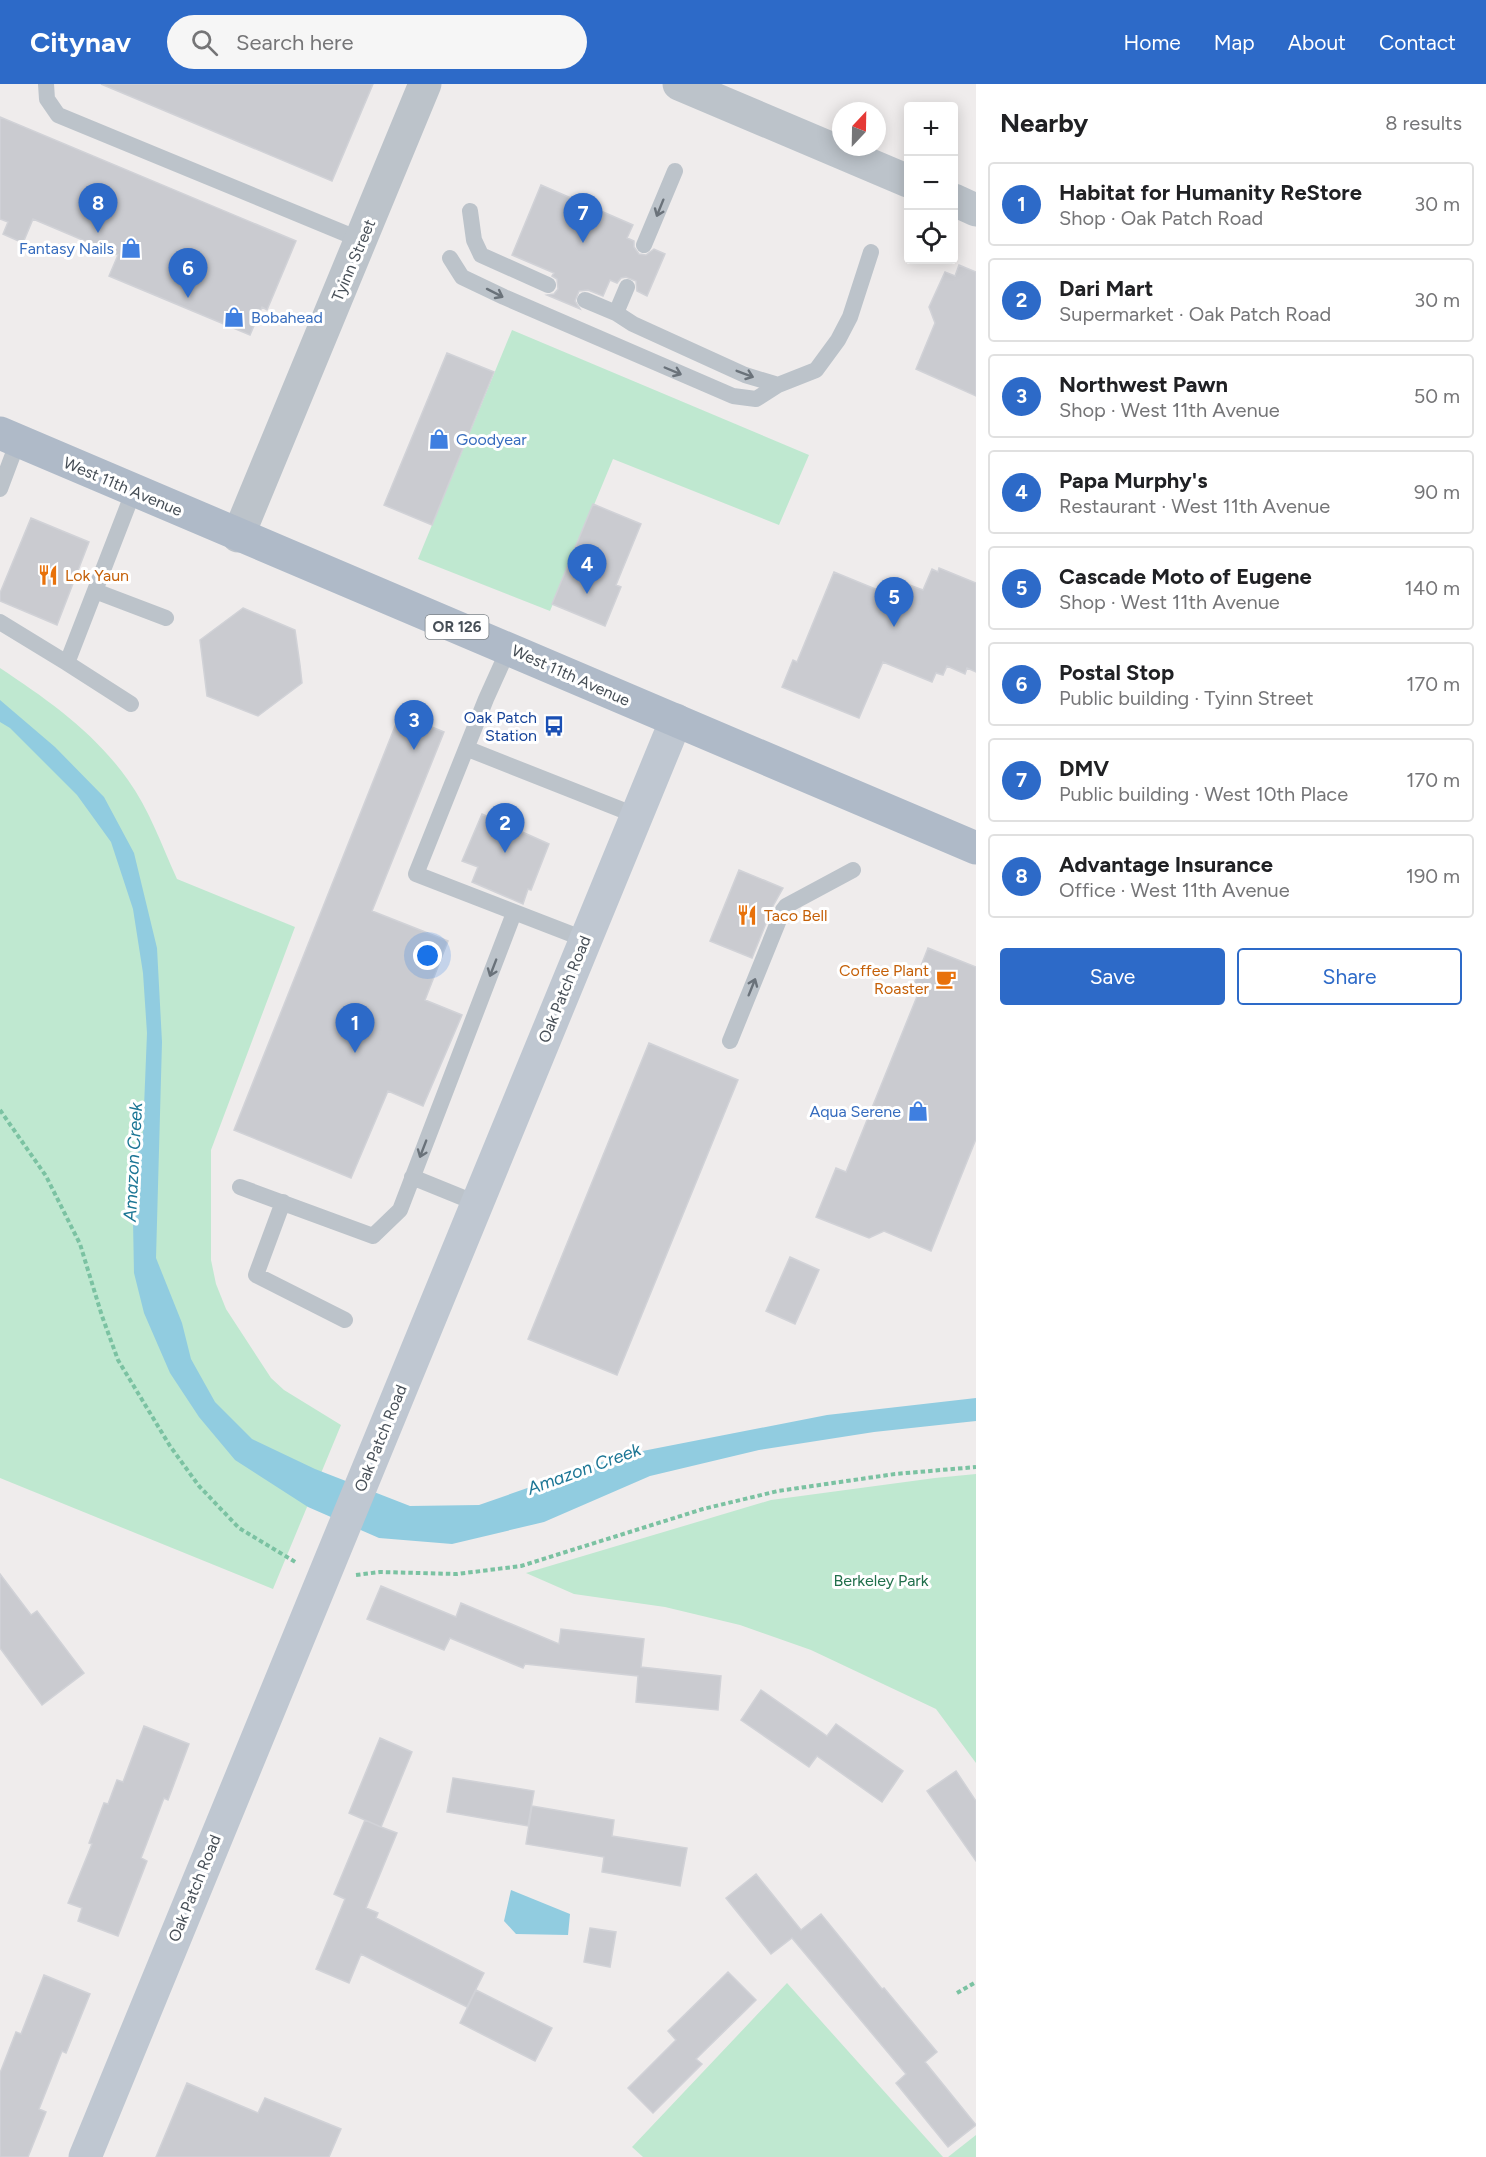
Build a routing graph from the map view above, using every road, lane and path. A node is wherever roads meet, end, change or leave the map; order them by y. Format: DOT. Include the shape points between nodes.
graph roads {
  1 [pos="46,84"];
  2 [pos="425,84"];
  3 [pos="679,84"];
  4 [pos="675,171"];
  5 [pos="904,179"];
  6 [pos="958,202"];
  7 [pos="976,210"];
  8 [pos="470,211"];
  9 [pos="361,240"];
  10 [pos="644,245"];
  11 [pos="871,252"];
  12 [pos="450,258"];
  13 [pos="548,285"];
  14 [pos="627,287"];
  15 [pos="585,300"];
  16 [pos="616,313"];
  17 [pos="778,385"];
  18 [pos="9,437"];
  19 [pos="0,489"];
  20 [pos="134,490"];
  21 [pos="238,536"];
  22 [pos="95,591"];
  23 [pos="166,618"];
  24 [pos="0,622"];
  25 [pos="509,648"];
  26 [pos="67,663"];
  27 [pos="131,704"];
  28 [pos="676,720"];
  29 [pos="468,749"];
  30 [pos="635,815"];
  31 [pos="976,848"];
  32 [pos="854,870"];
  33 [pos="514,913"];
  34 [pos="584,939"];
  35 [pos="730,1041"];
  36 [pos="412,1177"];
  37 [pos="240,1187"];
  38 [pos="283,1202"];
  39 [pos="476,1203"];
  40 [pos="345,1320"];
  41 [pos="976,1982"];
  42 [pos="957,1993"];
  43 [pos="85,2157"];
  1 -- 9 [label="lane" via="47,99 58,115"];
  2 -- 9 [label="street, Tyinn Street"];
  3 -- 5 [label="street"];
  4 -- 10 [label="lane, one-way"];
  6 -- 7 [label="street"];
  8 -- 13 [label="lane" via="474,240 482,255"];
  9 -- 21 [label="street, Tyinn Street"];
  11 -- 17 [label="lane" via="850,317 838,340 816,370"];
  12 -- 17 [label="lane, one-way" via="462,276 504,297 733,396 756,399"];
  14 -- 16 [label="lane"];
  15 -- 16 [label="lane"];
  16 -- 17 [label="lane, one-way" via="745,375"];
  18 -- 19 [label="lane"];
  18 -- 20 [label="main road, West 11th Avenue / OR 126"];
  20 -- 21 [label="main road, West 11th Avenue / OR 126"];
  20 -- 22 [label="lane"];
  21 -- 25 [label="main road, West 11th Avenue / OR 126"];
  22 -- 23 [label="lane"];
  22 -- 26 [label="lane"];
  24 -- 26 [label="lane"];
  25 -- 28 [label="main road, West 11th Avenue / OR 126"];
  25 -- 29 [label="lane"];
  26 -- 27 [label="lane"];
  28 -- 30 [label="street, Oak Patch Road"];
  28 -- 31 [label="main road, West 11th Avenue / OR 126"];
  29 -- 30 [label="lane"];
  29 -- 33 [label="lane" via="416,873"];
  30 -- 34 [label="street, Oak Patch Road"];
  35 -- 32 [label="lane, one-way" via="783,910"];
  33 -- 34 [label="lane"];
  33 -- 36 [label="lane, one-way"];
  34 -- 39 [label="street, Oak Patch Road"];
  36 -- 38 [label="lane" via="400,1210 373,1236"];
  36 -- 39 [label="lane"];
  37 -- 38 [label="lane"];
  38 -- 40 [label="lane" via="256,1275"];
  39 -- 43 [label="street, Oak Patch Road"];
  41 -- 42 [label="path"];
}
